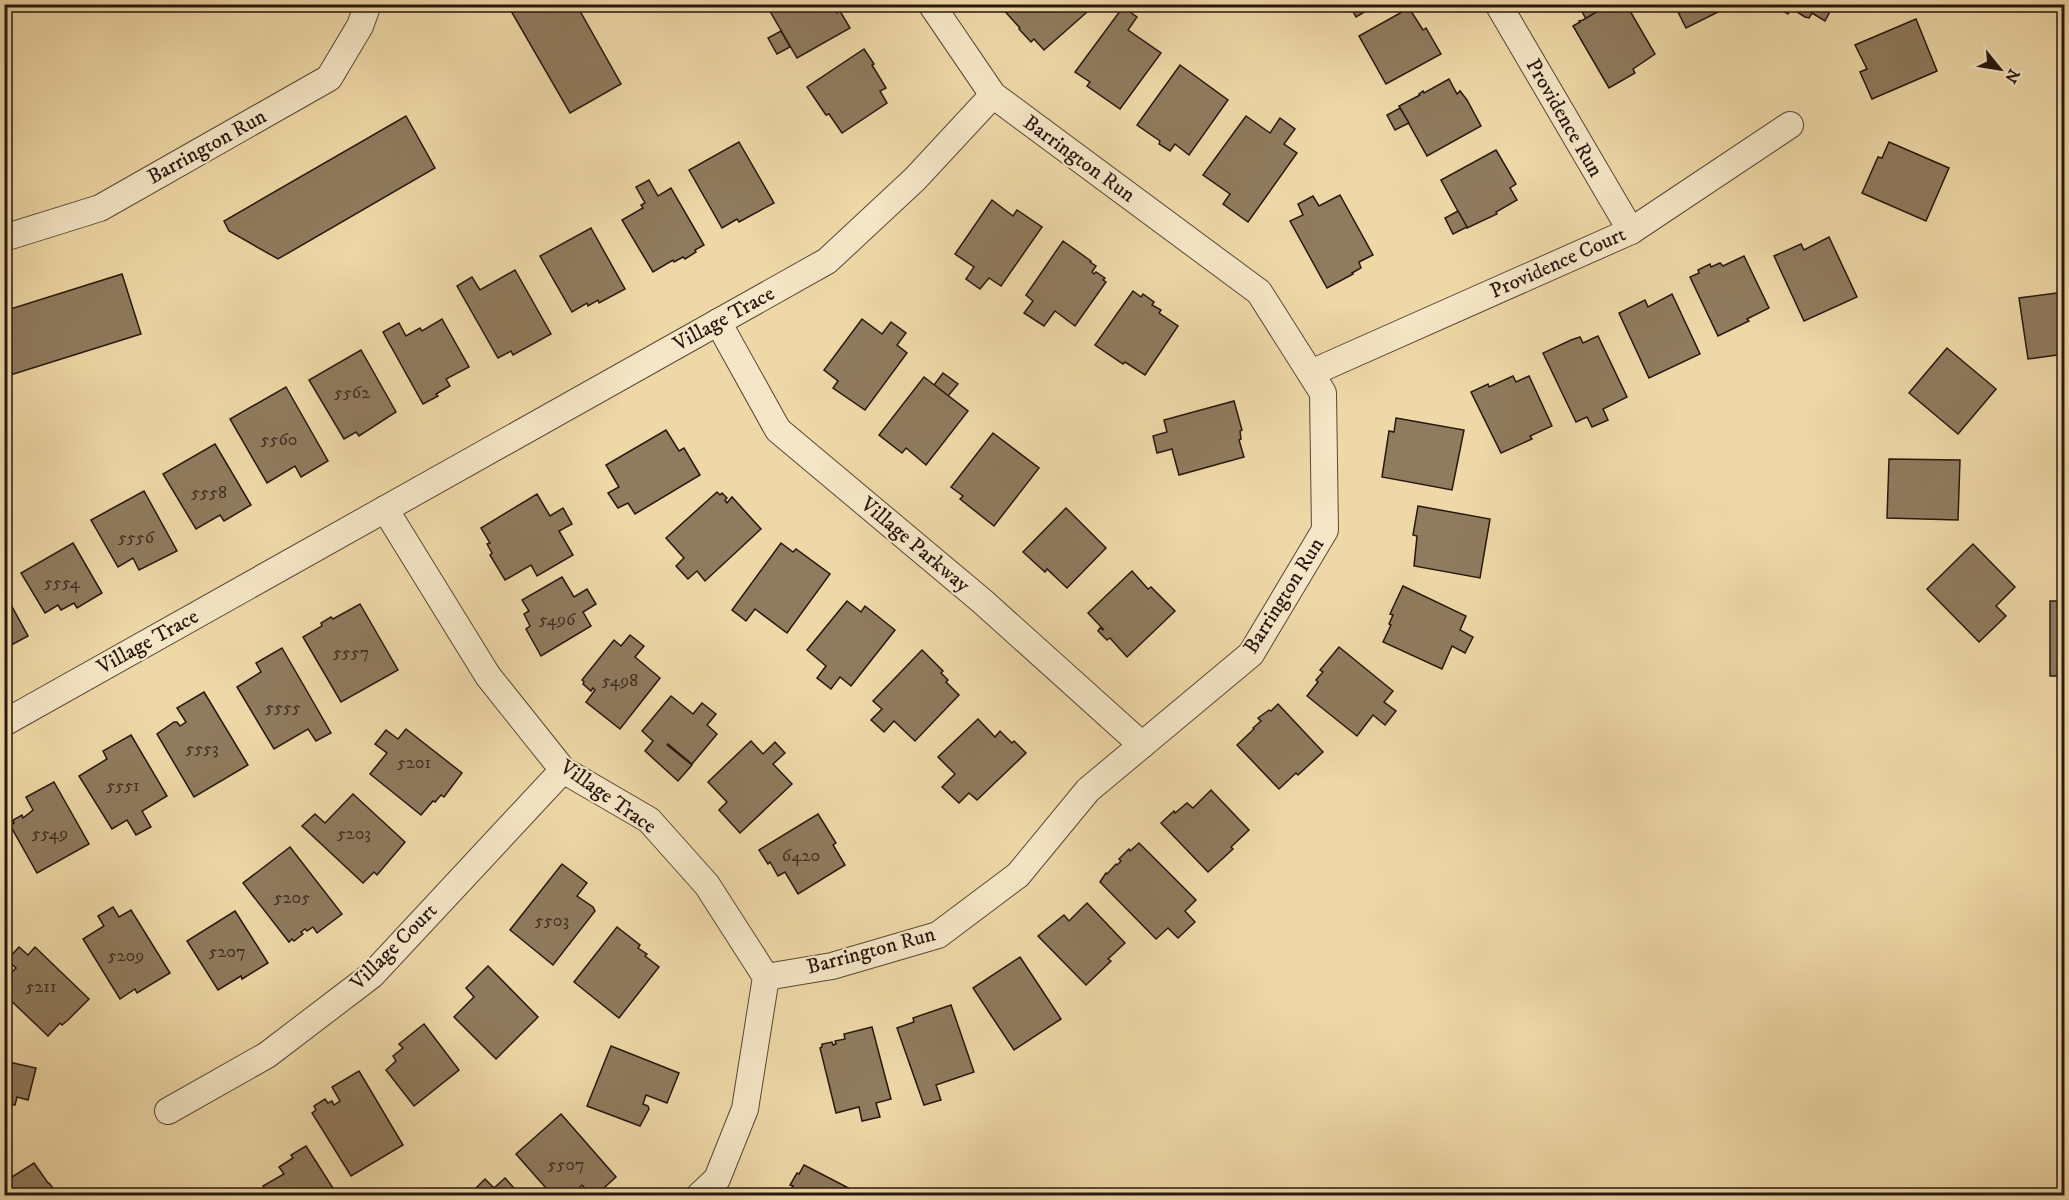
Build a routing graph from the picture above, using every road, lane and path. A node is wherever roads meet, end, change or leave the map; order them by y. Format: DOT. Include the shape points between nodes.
graph roads {
  1 [pos="368,4"];
  2 [pos="931,4"];
  3 [pos="1498,4"];
  4 [pos="993,95"];
  5 [pos="1790,125"];
  6 [pos="1631,231"];
  7 [pos="4,237"];
  8 [pos="718,322"];
  9 [pos="1311,373"];
  10 [pos="385,509"];
  11 [pos="4,723"];
  12 [pos="1142,745"];
  13 [pos="563,770"];
  14 [pos="766,977"];
  15 [pos="168,1111"];
  16 [pos="699,1196"];
  1 -- 7 [label="street, Barrington Run" via="360,26 329,78 100,208"];
  2 -- 4 [label="street, Barrington Run"];
  3 -- 6 [label="street, Providence Run"];
  4 -- 8 [label="street, Village Trace" via="915,178 826,261"];
  4 -- 9 [label="street, Barrington Run" via="1259,292"];
  5 -- 6 [label="street, Providence Court"];
  6 -- 9 [label="street, Providence Court"];
  8 -- 10 [label="street, Village Trace"];
  8 -- 12 [label="street, Village Parkway" via="778,430 982,601"];
  9 -- 12 [label="street, Barrington Run" via="1323,393 1325,530 1251,654"];
  10 -- 11 [label="street, Village Trace"];
  10 -- 13 [label="street, Village Trace" via="488,676"];
  12 -- 14 [label="street, Barrington Run" via="1088,790 1018,875 938,935 832,966"];
  13 -- 14 [label="street, Village Trace" via="649,820 706,885"];
  13 -- 15 [label="street, Village Court" via="372,975 267,1055"];
  14 -- 16 [label="street" via="744,1109 717,1179"];
}
